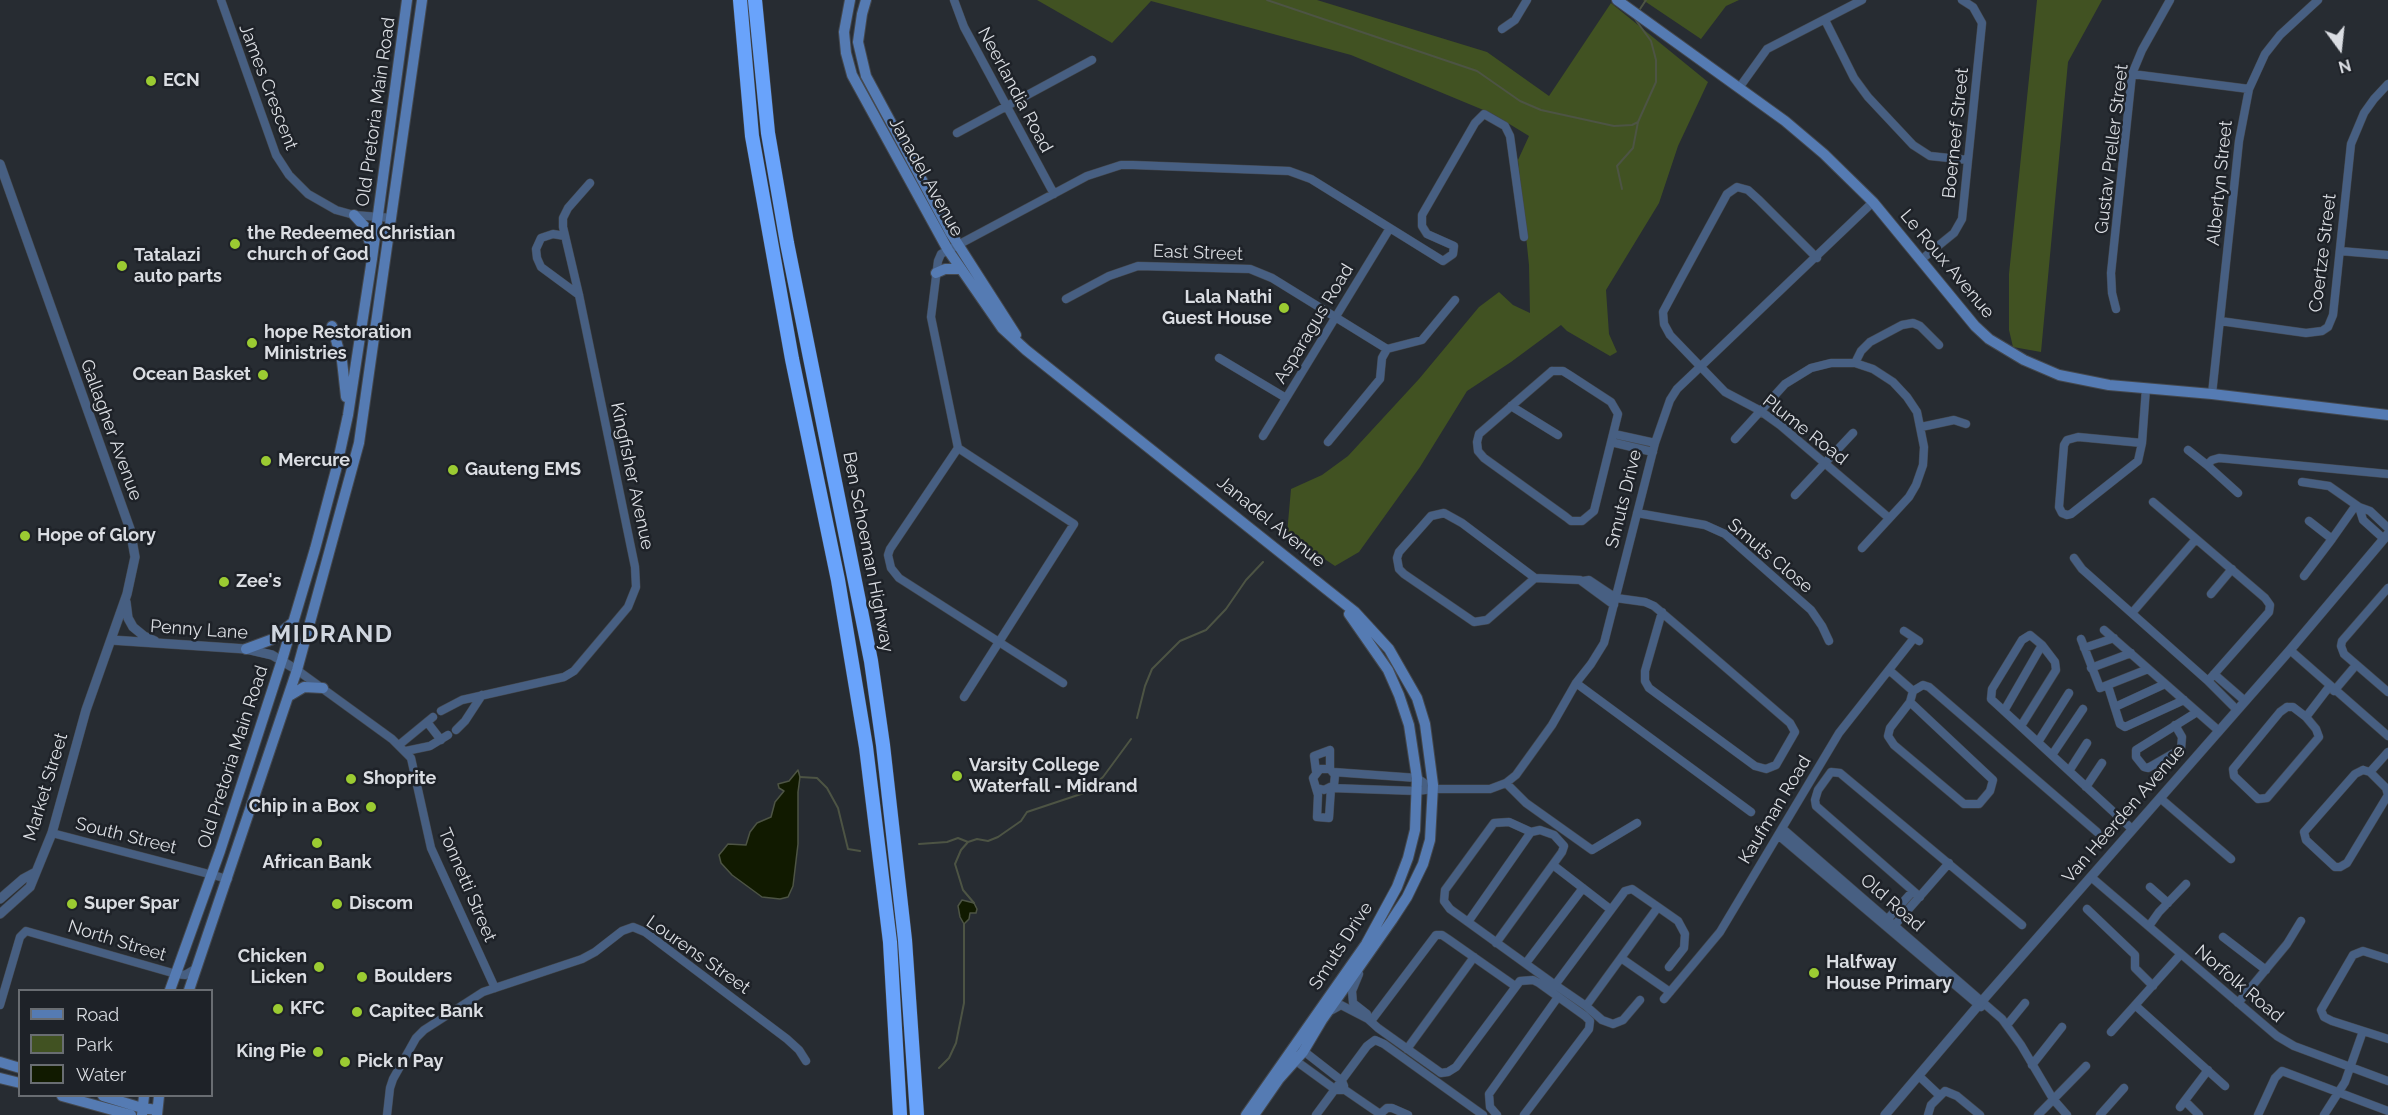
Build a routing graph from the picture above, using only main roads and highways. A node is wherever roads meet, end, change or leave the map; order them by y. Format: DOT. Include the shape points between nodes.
graph roads {
  1 [pos="408,0"];
  2 [pos="423,0"];
  3 [pos="740,0"];
  4 [pos="755,0"];
  5 [pos="850,0"];
  6 [pos="866,0"];
  7 [pos="1617,0"];
  8 [pos="354,215"];
  9 [pos="953,248"];
  10 [pos="372,259"];
  11 [pos="960,268"];
  12 [pos="936,273"];
  13 [pos="332,326"];
  14 [pos="1026,350"];
  15 [pos="348,415"];
  16 [pos="2388,415"];
  17 [pos="1324,586"];
  18 [pos="292,623"];
  19 [pos="246,649"];
  20 [pos="323,688"];
  21 [pos="289,696"];
  22 [pos="1417,778"];
  23 [pos="1432,784"];
  24 [pos="170,989"];
  25 [pos="189,989"];
  26 [pos="1295,1053"];
  27 [pos="0,1062"];
  28 [pos="18,1067"];
  29 [pos="0,1078"];
  30 [pos="18,1082"];
  31 [pos="69,1097"];
  32 [pos="108,1097"];
  33 [pos="144,1097"];
  34 [pos="159,1097"];
  35 [pos="142,1112"];
  36 [pos="157,1113"];
  37 [pos="131,1115"];
  38 [pos="900,1115"];
  39 [pos="917,1115"];
  40 [pos="1246,1115"];
  41 [pos="1254,1115"];
  1 -- 10 [label="main road, Old Pretoria Main Road"];
  2 -- 21 [label="main road, Old Pretoria Main Road" via="359,443"];
  3 -- 38 [label="highway, Ben Schoeman Highway" via="752,135 792,359 838,580 866,747 890,942"];
  4 -- 39 [label="highway, Ben Schoeman Highway" via="768,133 785,232 873,671 905,940"];
  5 -- 9 [label="main road, Janadel Avenue" via="844,32 852,75"];
  6 -- 9 [label="main road, Janadel Avenue" via="858,42 866,76"];
  7 -- 16 [label="main road, Le Roux Avenue" via="1793,127 1824,154 1873,202 1975,326 2010,352 2059,375 2109,385"];
  8 -- 10 [label="main road" via="367,230"];
  9 -- 11 [label="main road, Janadel Avenue"];
  9 -- 14 [label="main road, Janadel Avenue"];
  10 -- 15 [label="main road, Old Pretoria Main Road"];
  11 -- 12 [label="main road"];
  11 -- 14 [label="main road, Janadel Avenue" via="1002,328"];
  13 -- 15 [label="main road" via="342,361"];
  14 -- 17 [label="main road, Janadel Avenue"];
  15 -- 18 [label="main road, Old Pretoria Main Road"];
  17 -- 22 [label="main road, Janadel Avenue" via="1388,670 1408,725"];
  17 -- 23 [label="main road, Janadel Avenue" via="1372,628 1408,681 1425,724"];
  18 -- 19 [label="main road" via="273,639"];
  18 -- 24 [label="main road, Old Pretoria Main Road"];
  20 -- 21 [label="main road" via="304,687"];
  21 -- 25 [label="main road, Old Pretoria Main Road"];
  22 -- 26 [label="main road, Smuts Drive" via="1415,830 1397,887 1366,944"];
  23 -- 26 [label="main road, Smuts Drive" via="1430,840 1407,897"];
  26 -- 40 [label="main road, Smuts Drive"];
  26 -- 41 [label="main road, Smuts Drive"];
  27 -- 28 [label="main road"];
  29 -- 30 [label="main road"];
  31 -- 37 [label="main road"];
  32 -- 35 [label="main road"];
  33 -- 35 [label="main road"];
  34 -- 36 [label="main road"];
  35 -- 36 [label="main road"];
}
